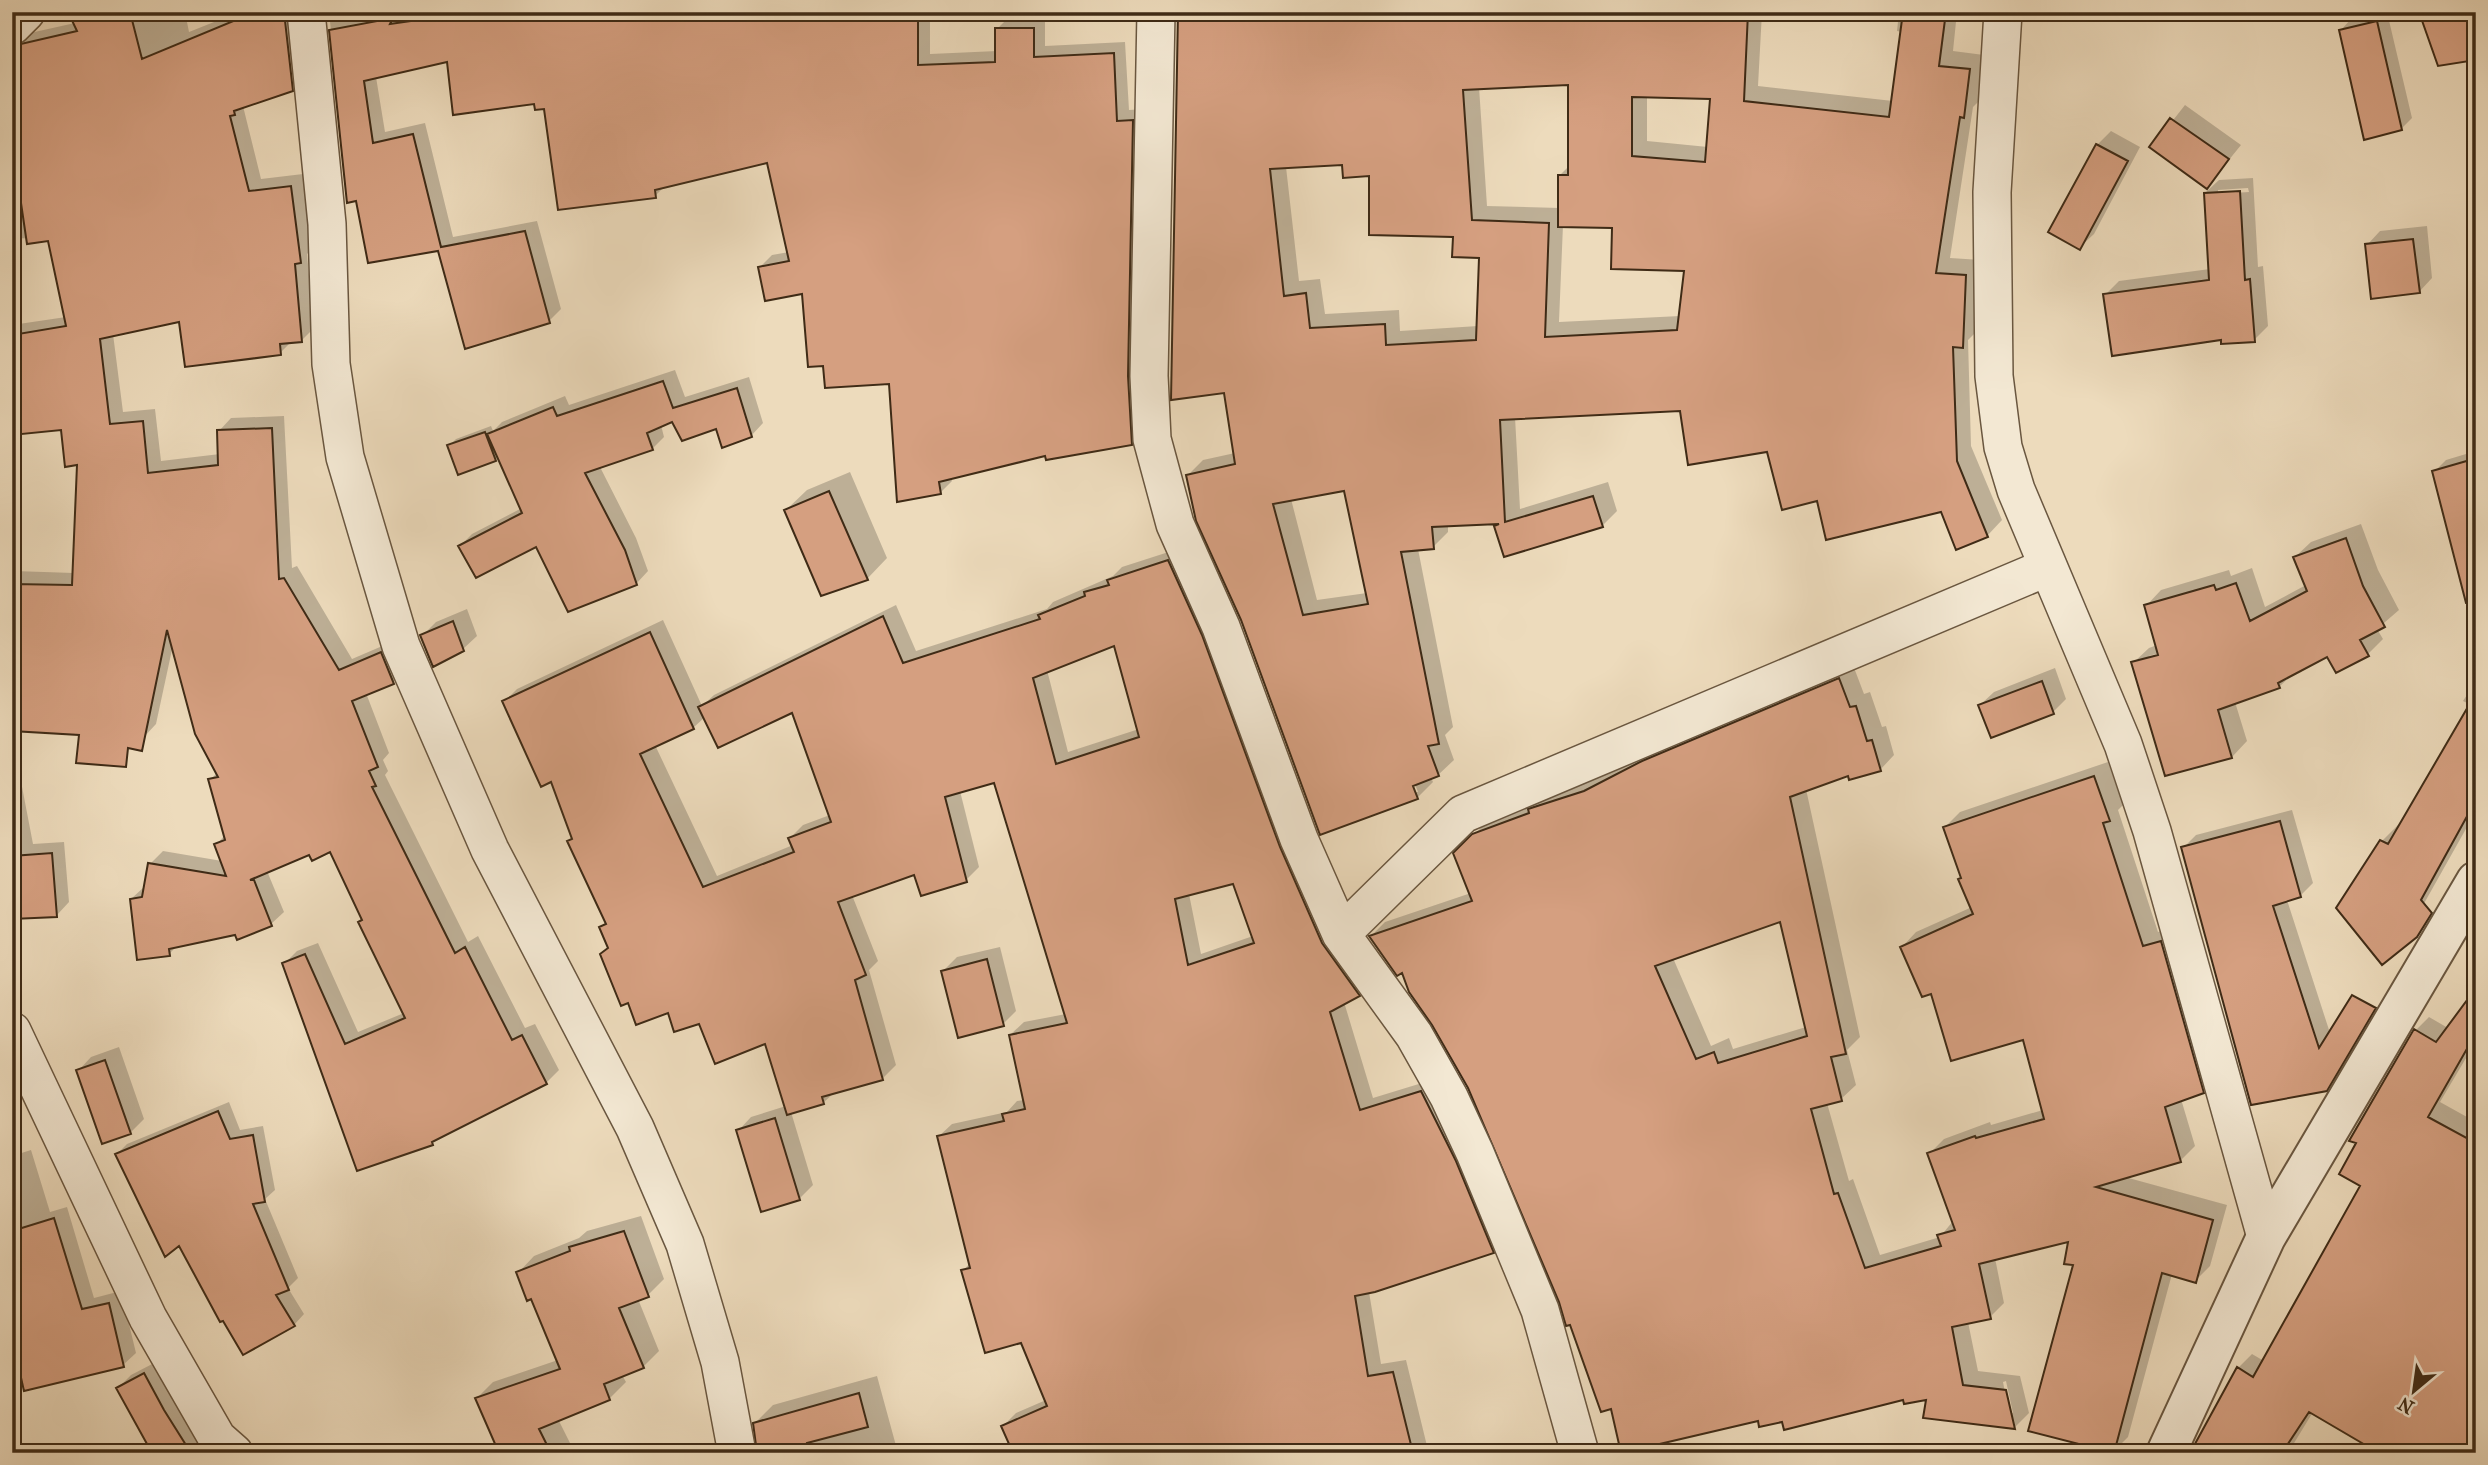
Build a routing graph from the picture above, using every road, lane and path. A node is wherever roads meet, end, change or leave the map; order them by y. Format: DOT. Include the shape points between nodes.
graph roads {
  1 [pos="26,12"];
  2 [pos="306,12"];
  3 [pos="1156,12"];
  4 [pos="2003,12"];
  5 [pos="12,26"];
  6 [pos="2048,567"];
  7 [pos="2476,881"];
  8 [pos="1341,934"];
  9 [pos="12,1031"];
  10 [pos="2266,1237"];
  11 [pos="234,1453"];
  12 [pos="737,1453"];
  13 [pos="1580,1453"];
  14 [pos="2166,1453"];
  1 -- 5 [label="street"];
  2 -- 12 [label="street" via="327,224 331,364 345,457 401,646 490,850 635,1128 685,1244 720,1362"];
  3 -- 8 [label="street" via="1149,376 1152,439 1175,524 1221,627 1299,839"];
  4 -- 6 [label="street" via="1992,192 1994,376 2003,447"];
  6 -- 8 [label="street" via="1463,814"];
  6 -- 10 [label="street" via="2123,744 2152,831"];
  7 -- 10 [label="street"];
  8 -- 13 [label="street" via="1414,1035 1475,1153 1539,1310"];
  9 -- 11 [label="street" via="148,1318 217,1438"];
  10 -- 14 [label="street"];
}
